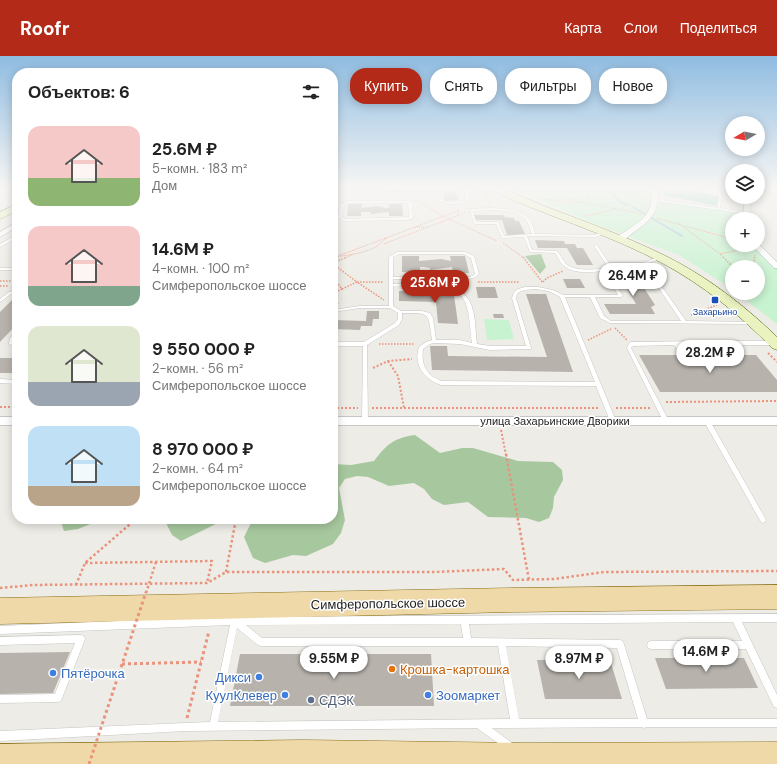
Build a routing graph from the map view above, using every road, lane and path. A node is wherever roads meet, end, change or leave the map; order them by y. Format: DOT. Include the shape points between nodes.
graph roads {
  1 [pos="430,221"];
  2 [pos="444,221"];
  3 [pos="453,221"];
  4 [pos="474,221"];
  5 [pos="527,221"];
  6 [pos="574,221"];
  7 [pos="643,221"];
  8 [pos="669,221"];
  9 [pos="678,223"];
  10 [pos="12,227"];
  11 [pos="415,227"];
  12 [pos="428,227"];
  13 [pos="602,232"];
  14 [pos="0,235"];
  15 [pos="534,235"];
  16 [pos="388,237"];
  17 [pos="526,237"];
  18 [pos="725,237"];
  19 [pos="12,239"];
  20 [pos="620,239"];
  21 [pos="383,244"];
  22 [pos="0,246"];
  23 [pos="596,246"];
  24 [pos="729,252"];
  25 [pos="763,252"];
  26 [pos="356,254"];
  27 [pos="720,254"];
  28 [pos="338,256"];
  29 [pos="338,256"];
  30 [pos="661,257"];
  31 [pos="726,260"];
  32 [pos="338,261"];
  33 [pos="608,264"];
  34 [pos="644,264"];
  35 [pos="777,266"];
  36 [pos="338,268"];
  37 [pos="569,268"];
  38 [pos="0,269"];
  39 [pos="12,269"];
  40 [pos="605,270"];
  41 [pos="391,278"];
  42 [pos="0,281"];
  43 [pos="12,281"];
  44 [pos="357,282"];
  45 [pos="543,282"];
  46 [pos="338,284"];
  47 [pos="391,285"];
  48 [pos="532,288"];
  49 [pos="342,289"];
  50 [pos="338,291"];
  51 [pos="12,292"];
  52 [pos="560,294"];
  53 [pos="592,296"];
  54 [pos="0,301"];
  55 [pos="338,304"];
  56 [pos="720,304"];
  57 [pos="391,307"];
  58 [pos="341,310"];
  59 [pos="400,312"];
  60 [pos="683,321"];
  61 [pos="755,322"];
  62 [pos="434,342"];
  63 [pos="582,343"];
  64 [pos="338,344"];
  65 [pos="365,344"];
  66 [pos="424,344"];
  67 [pos="631,344"];
  68 [pos="676,344"];
  69 [pos="706,344"];
  70 [pos="776,344"];
  71 [pos="475,345"];
  72 [pos="684,355"];
  73 [pos="714,355"];
  74 [pos="421,359"];
  75 [pos="388,361"];
  76 [pos="365,373"];
  77 [pos="0,381"];
  78 [pos="12,382"];
  79 [pos="598,384"];
  80 [pos="777,401"];
  81 [pos="0,407"];
  82 [pos="12,407"];
  83 [pos="338,408"];
  84 [pos="365,408"];
  85 [pos="404,408"];
  86 [pos="608,408"];
  87 [pos="660,408"];
  88 [pos="12,421"];
  89 [pos="338,421"];
  90 [pos="613,421"];
  91 [pos="666,421"];
  92 [pos="708,421"];
  93 [pos="777,421"];
  94 [pos="0,422"];
  95 [pos="365,422"];
  96 [pos="500,430"];
  97 [pos="763,520"];
  98 [pos="130,524"];
  99 [pos="235,524"];
  100 [pos="156,562"];
  101 [pos="85,563"];
  102 [pos="777,571"];
  103 [pos="226,572"];
  104 [pos="529,580"];
  105 [pos="206,584"];
  106 [pos="76,585"];
  107 [pos="0,588"];
  108 [pos="777,597"];
  109 [pos="0,611"];
  110 [pos="777,618"];
  111 [pos="736,619"];
  112 [pos="212,621"];
  113 [pos="235,621"];
  114 [pos="465,621"];
  115 [pos="0,630"];
  116 [pos="0,641"];
  117 [pos="468,642"];
  118 [pos="501,642"];
  119 [pos="651,645"];
  120 [pos="749,645"];
  121 [pos="201,662"];
  122 [pos="122,664"];
  123 [pos="0,699"];
  124 [pos="777,704"];
  125 [pos="514,723"];
  126 [pos="777,723"];
  127 [pos="478,724"];
  128 [pos="644,724"];
  129 [pos="185,727"];
  130 [pos="213,727"];
  131 [pos="0,736"];
  132 [pos="777,757"];
  133 [pos="525,758"];
  134 [pos="0,759"];
  135 [pos="302,760"];
  136 [pos="89,764"];
  1 -- 11 [label="path"];
  2 -- 12 [label="path"];
  3 -- 45 [label="path" via="518,252"];
  4 -- 17 [label="lane" via="497,223 503,237"];
  5 -- 15 [label="lane"];
  6 -- 13 [label="street"];
  7 -- 20 [label="street"];
  8 -- 9 [label="path"];
  9 -- 18 [label="path"];
  9 -- 27 [label="path"];
  10 -- 14 [label="street"];
  11 -- 12 [label="path"];
  11 -- 16 [label="path"];
  12 -- 21 [label="path"];
  13 -- 15 [label="lane" via="596,236"];
  13 -- 20 [label="street"];
  15 -- 17 [label="lane"];
  16 -- 21 [label="path"];
  16 -- 28 [label="path"];
  17 -- 37 [label="lane" via="531,251 556,252"];
  19 -- 22 [label="lane"];
  20 -- 30 [label="street"];
  21 -- 26 [label="path"];
  23 -- 33 [label="lane"];
  24 -- 27 [label="path"];
  25 -- 35 [label="street"];
  26 -- 29 [label="path"];
  26 -- 32 [label="path"];
  27 -- 31 [label="path"];
  30 -- 34 [label="lane"];
  30 -- 61 [label="street" via="715,290"];
  33 -- 34 [label="lane"];
  33 -- 40 [label="lane"];
  34 -- 60 [label="lane"];
  36 -- 44 [label="path"];
  37 -- 40 [label="lane"];
  37 -- 45 [label="path"];
  38 -- 39 [label="lane"];
  40 -- 53 [label="lane" via="621,296"];
  41 -- 41 [label="lane" via="468,278 477,274 473,257 468,254 402,253 391,257"];
  41 -- 47 [label="lane"];
  42 -- 43 [label="path"];
  44 -- 49 [label="path"];
  44 -- 57 [label="path" via="381,297"];
  45 -- 48 [label="path"];
  45 -- 52 [label="path"];
  46 -- 49 [label="path"];
  47 -- 57 [label="lane"];
  47 -- 71 [label="lane" via="443,285 458,291 468,302"];
  48 -- 52 [label="lane" via="551,290"];
  48 -- 71 [label="lane" via="519,290 514,298 529,348 490,348"];
  49 -- 50 [label="path"];
  51 -- 54 [label="lane"];
  52 -- 53 [label="lane"];
  52 -- 63 [label="lane"];
  53 -- 60 [label="lane" via="602,318 610,322"];
  55 -- 58 [label="path"];
  56 -- 60 [label="path"];
  57 -- 58 [label="lane"];
  57 -- 59 [label="lane"];
  59 -- 62 [label="lane" via="428,314 431,318"];
  59 -- 65 [label="lane" via="397,324"];
  60 -- 61 [label="lane"];
  61 -- 70 [label="street"];
  62 -- 66 [label="lane"];
  62 -- 71 [label="lane"];
  63 -- 67 [label="path" via="614,327"];
  63 -- 79 [label="lane"];
  64 -- 65 [label="lane"];
  65 -- 66 [label="path"];
  65 -- 76 [label="lane"];
  66 -- 74 [label="lane" via="420,351"];
  67 -- 68 [label="lane"];
  67 -- 87 [label="lane" via="629,348"];
  68 -- 69 [label="lane"];
  68 -- 72 [label="lane"];
  69 -- 70 [label="lane"];
  69 -- 73 [label="lane"];
  74 -- 75 [label="path"];
  74 -- 79 [label="lane" via="426,376 441,383"];
  75 -- 76 [label="path"];
  75 -- 85 [label="path" via="398,376"];
  76 -- 84 [label="lane"];
  77 -- 78 [label="lane"];
  79 -- 86 [label="lane"];
  80 -- 87 [label="path" via="666,402"];
  81 -- 82 [label="path"];
  83 -- 84 [label="path"];
  84 -- 85 [label="path"];
  84 -- 95 [label="lane"];
  85 -- 86 [label="path"];
  86 -- 87 [label="path"];
  86 -- 90 [label="lane"];
  87 -- 91 [label="lane"];
  88 -- 94 [label="street"];
  89 -- 95 [label="street, улица Захарьинские Дворики"];
  90 -- 91 [label="street, улица Захарьинские Дворики"];
  90 -- 95 [label="street, улица Захарьинские Дворики"];
  91 -- 92 [label="street, улица Захарьинские Дворики"];
  92 -- 93 [label="street, улица Захарьинские Дворики"];
  92 -- 97 [label="lane"];
  96 -- 104 [label="path"];
  98 -- 101 [label="path"];
  99 -- 103 [label="path"];
  100 -- 101 [label="path"];
  100 -- 105 [label="path" via="212,561"];
  100 -- 122 [label="path, bridge"];
  101 -- 106 [label="path"];
  102 -- 104 [label="path" via="604,572"];
  103 -- 104 [label="path" via="434,572 504,569 513,580"];
  103 -- 105 [label="path"];
  105 -- 106 [label="path"];
  106 -- 107 [label="path"];
  108 -- 109 [label="main road, Симферопольское шоссе"];
  110 -- 111 [label="lane"];
  111 -- 114 [label="lane"];
  111 -- 120 [label="lane"];
  112 -- 113 [label="lane"];
  112 -- 115 [label="lane"];
  112 -- 121 [label="path"];
  113 -- 114 [label="lane"];
  113 -- 117 [label="lane" via="261,642"];
  113 -- 130 [label="lane"];
  114 -- 117 [label="lane"];
  116 -- 123 [label="lane" via="81,639 58,698"];
  117 -- 118 [label="lane"];
  118 -- 125 [label="lane"];
  118 -- 128 [label="lane" via="620,644"];
  119 -- 120 [label="lane"];
  120 -- 124 [label="lane"];
  121 -- 122 [label="path"];
  121 -- 129 [label="path"];
  122 -- 136 [label="path, bridge"];
  125 -- 127 [label="lane"];
  125 -- 128 [label="lane"];
  126 -- 128 [label="lane"];
  127 -- 130 [label="lane"];
  127 -- 133 [label="lane"];
  129 -- 130 [label="lane"];
  129 -- 131 [label="lane"];
  132 -- 133 [label="main road"];
  133 -- 135 [label="main road"];
  134 -- 135 [label="main road"];
}
